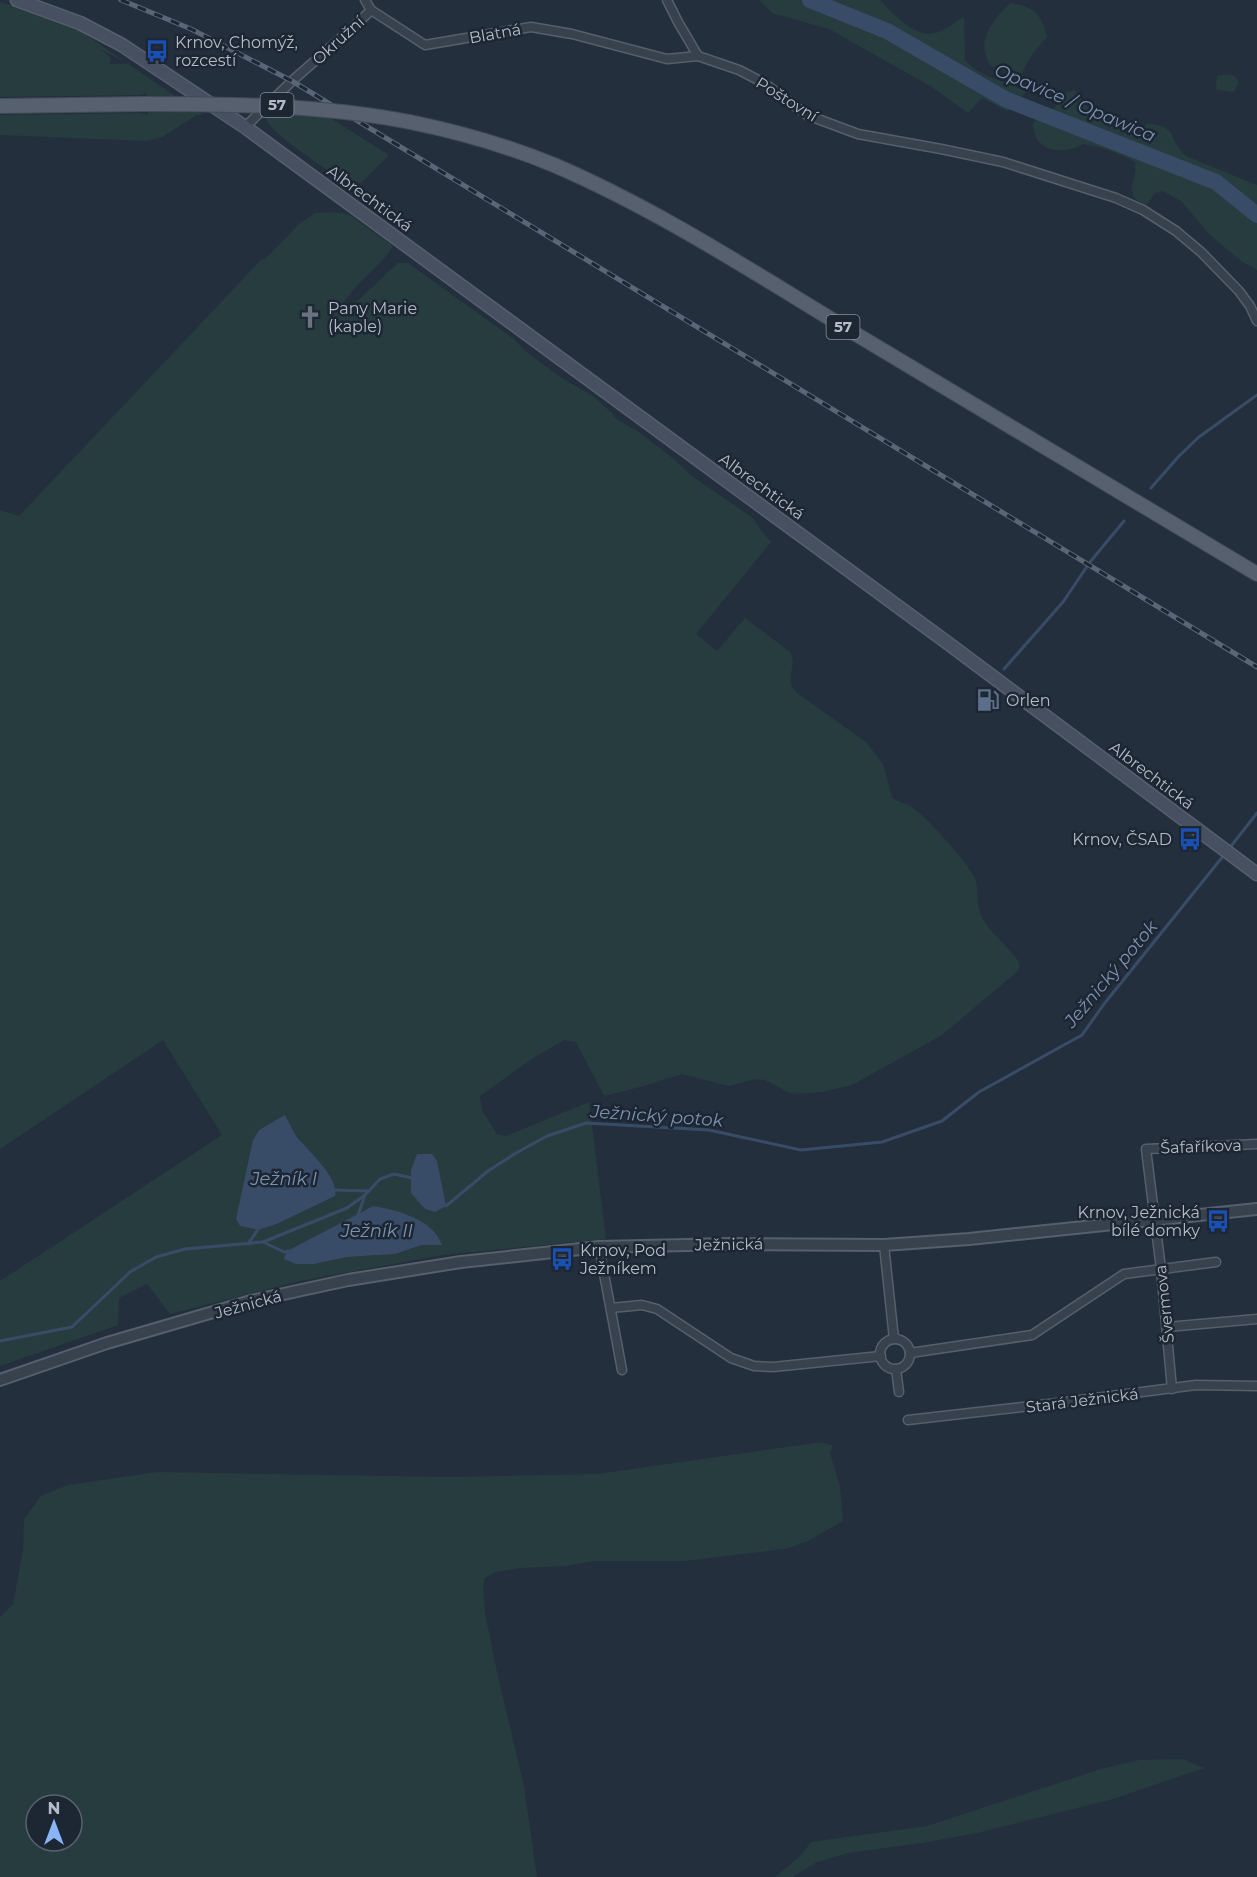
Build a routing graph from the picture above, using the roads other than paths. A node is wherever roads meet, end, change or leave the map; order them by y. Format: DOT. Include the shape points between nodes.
graph roads {
  1 [pos="17,0"];
  2 [pos="365,0"];
  3 [pos="667,0"];
  4 [pos="371,10"];
  5 [pos="698,56"];
  6 [pos="0,106"];
  7 [pos="245,127"];
  8 [pos="1257,321"];
  9 [pos="1257,574"];
  10 [pos="1257,874"];
  11 [pos="1257,1144"];
  12 [pos="1146,1149"];
  13 [pos="1257,1209"];
  14 [pos="1154,1219"];
  15 [pos="884,1245"];
  16 [pos="599,1247"];
  17 [pos="1216,1262"];
  18 [pos="1161,1269"];
  19 [pos="610,1308"];
  20 [pos="1257,1318"];
  21 [pos="1167,1327"];
  22 [pos="894,1339"];
  23 [pos="910,1353"];
  24 [pos="881,1356"];
  25 [pos="896,1369"];
  26 [pos="622,1371"];
  27 [pos="0,1380"];
  28 [pos="1257,1386"];
  29 [pos="1172,1389"];
  30 [pos="899,1392"];
  31 [pos="908,1420"];
  1 -- 7 [label="main road, Albrechtická" via="80,23 122,45"];
  2 -- 4 [label="street, Okružní"];
  3 -- 5 [label="street"];
  4 -- 5 [label="street, Blatná" via="425,45 531,27 667,59"];
  4 -- 7 [label="street, Okružní"];
  5 -- 8 [label="street, Poštovní" via="739,70 807,115 831,125 877,138 1003,162 1143,210 1201,252 1239,291"];
  6 -- 9 [label="main road, 57, bridge" via="299,106 410,122 520,153 633,203"];
  7 -- 10 [label="main road, Albrechtická"];
  11 -- 12 [label="street, Šafaříkova"];
  12 -- 14 [label="street, Švermova"];
  13 -- 14 [label="street, Ježnická"];
  14 -- 15 [label="street, Ježnická"];
  14 -- 18 [label="street, Švermova"];
  15 -- 16 [label="street, Ježnická"];
  15 -- 22 [label="street"];
  16 -- 19 [label="street"];
  16 -- 27 [label="street, Ježnická" via="461,1262 316,1287 118,1340"];
  17 -- 18 [label="street"];
  18 -- 21 [label="street, Švermova"];
  18 -- 23 [label="street" via="1124,1274 1032,1335"];
  19 -- 24 [label="street" via="642,1305 657,1309 731,1358 754,1366"];
  19 -- 26 [label="street"];
  20 -- 21 [label="street"];
  21 -- 29 [label="street, Švermova"];
  22 -- 23 [label="street" via="908,1345"];
  22 -- 24 [label="street" via="882,1348"];
  23 -- 25 [label="street" via="909,1360"];
  24 -- 25 [label="street" via="883,1362"];
  25 -- 30 [label="street"];
  28 -- 29 [label="street, Stará Ježnická" via="1196,1385"];
  29 -- 31 [label="street, Stará Ježnická"];
}
